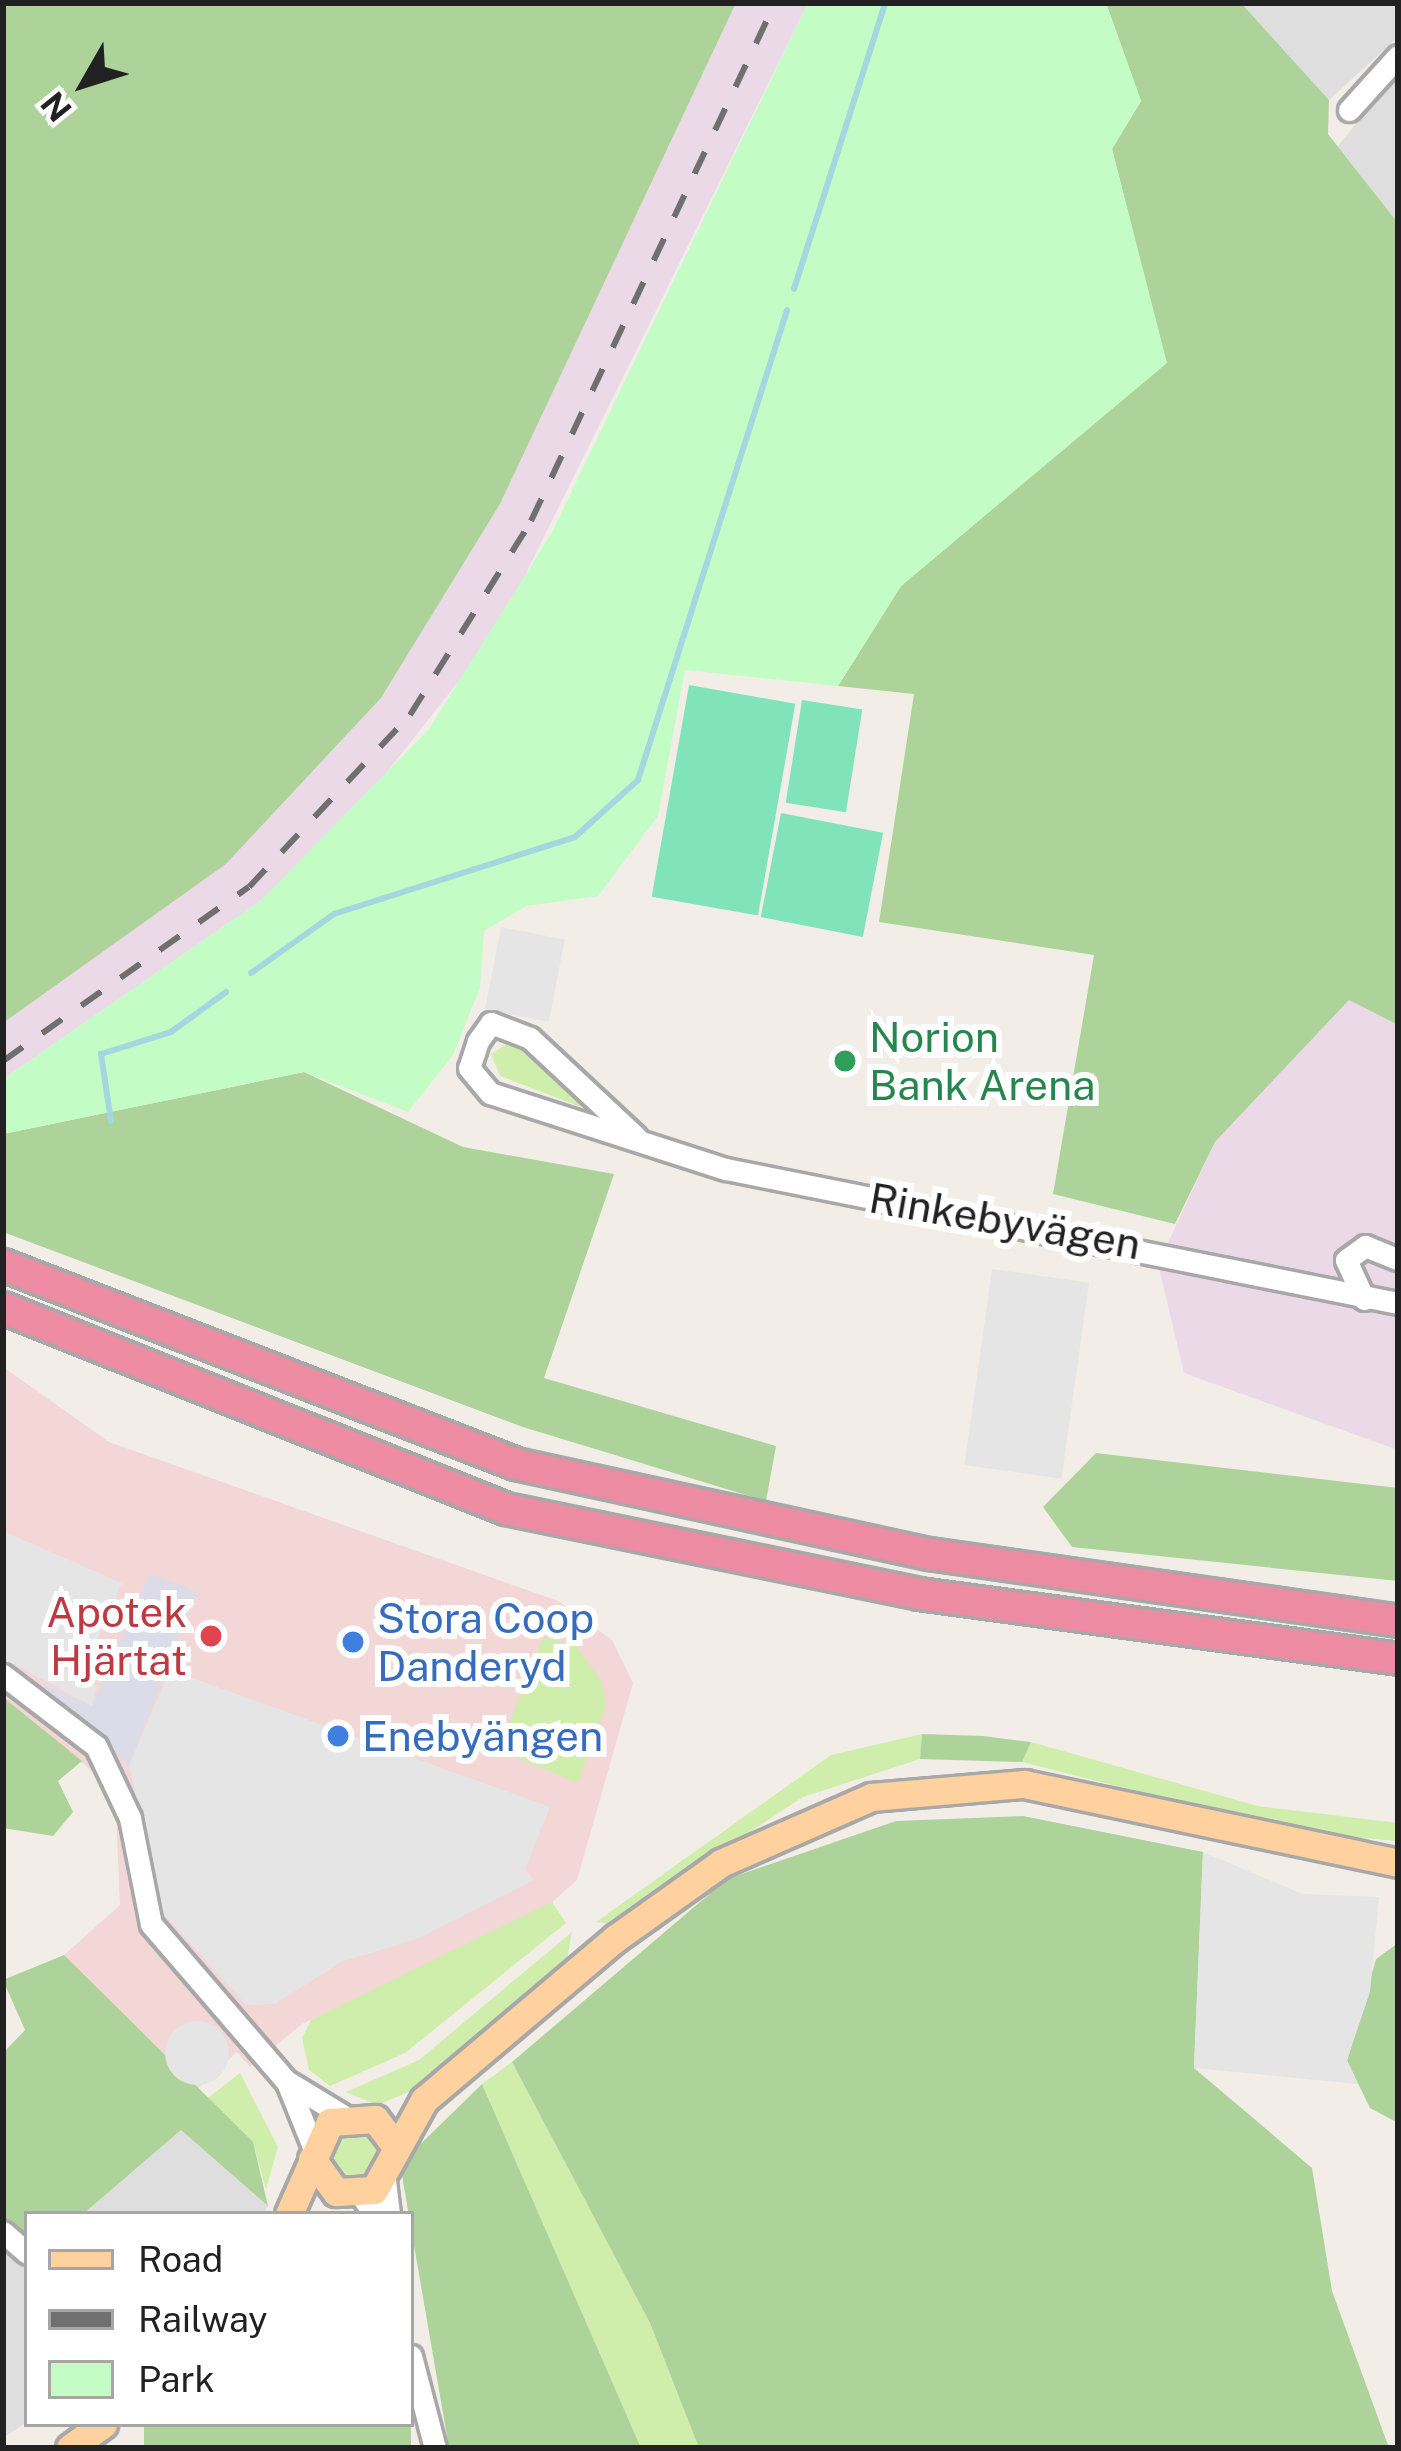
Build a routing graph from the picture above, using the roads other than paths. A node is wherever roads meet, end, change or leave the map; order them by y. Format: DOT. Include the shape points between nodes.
graph roads {
  1 [pos="1398,56"];
  2 [pos="1349,110"];
  3 [pos="636,1137"];
  4 [pos="1398,1259"];
  5 [pos="3,1265"];
  6 [pos="1387,1304"];
  7 [pos="3,1308"];
  8 [pos="1398,1622"];
  9 [pos="1398,1659"];
  10 [pos="3,1675"];
  11 [pos="1398,1864"];
  12 [pos="287,2082"];
  13 [pos="424,2100"];
  14 [pos="342,2115"];
  15 [pos="375,2119"];
  16 [pos="395,2146"];
  17 [pos="313,2154"];
  18 [pos="364,2196"];
  19 [pos="290,2211"];
  20 [pos="312,2211"];
  21 [pos="414,2368"];
  22 [pos="99,2427"];
  23 [pos="70,2448"];
  24 [pos="435,2448"];
  1 -- 2 [label="street"];
  3 -- 3 [label="street, Rinkebyvägen" via="512,1022 491,1023 478,1041 469,1068 490,1093"];
  3 -- 6 [label="street, Rinkebyvägen" via="726,1169 1120,1240"];
  4 -- 6 [label="street, Rinkebyvägen" via="1365,1246 1346,1260 1350,1288"];
  5 -- 8 [label="highway" via="516,1464 929,1554"];
  7 -- 9 [label="highway" via="506,1509 920,1594"];
  10 -- 12 [label="street" via="96,1746 130,1818 151,1924"];
  11 -- 13 [label="main road" via="1024,1784 871,1797 721,1863"];
  12 -- 14 [label="street"];
  12 -- 17 [label="street"];
  13 -- 15 [label="main road"];
  13 -- 16 [label="main road"];
  14 -- 15 [label="main road"];
  14 -- 17 [label="main road"];
  15 -- 16 [label="main road"];
  16 -- 18 [label="main road"];
  17 -- 18 [label="main road"];
  17 -- 19 [label="main road"];
  18 -- 20 [label="main road"];
  21 -- 24 [label="street"];
  22 -- 23 [label="main road"];
}
